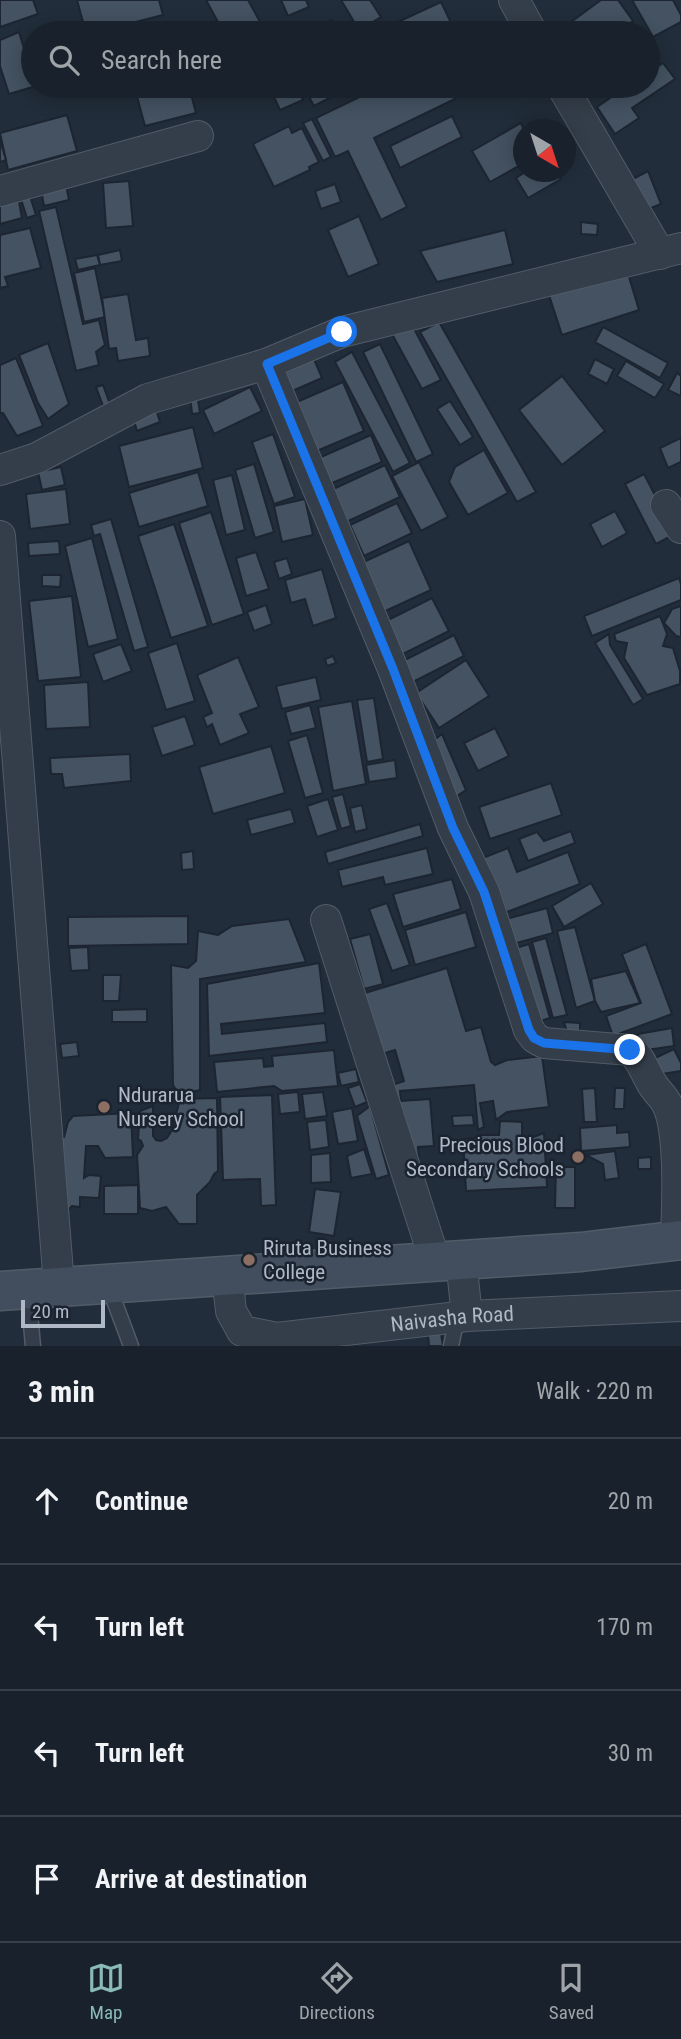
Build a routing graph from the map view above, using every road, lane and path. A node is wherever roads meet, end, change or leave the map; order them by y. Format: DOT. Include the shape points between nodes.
graph roads {
  1 [pos="514,0"];
  2 [pos="525,21"];
  3 [pos="570,98"];
  4 [pos="198,136"];
  5 [pos="0,191"];
  6 [pos="671,251"];
  7 [pos="267,364"];
  8 [pos="0,470"];
  9 [pos="0,536"];
  10 [pos="326,920"];
  11 [pos="679,1241"];
  12 [pos="448,1261"];
  13 [pos="227,1275"];
  14 [pos="107,1282"];
  15 [pos="29,1288"];
  16 [pos="681,1306"];
  17 [pos="458,1327"];
  18 [pos="33,1346"];
  19 [pos="131,1346"];
  1 -- 2 [label="street"];
  3 -- 6 [label="street"];
  4 -- 5 [label="street"];
  6 -- 7 [label="street" via="342,332"];
  7 -- 8 [label="street" via="148,399 37,458"];
  7 -- 11 [label="street" via="453,828 484,892 529,1030 544,1043 630,1050 667,1104 677,1152"];
  9 -- 15 [label="street"];
  10 -- 12 [label="street"];
  11 -- 12 [label="main road"];
  12 -- 13 [label="main road"];
  12 -- 17 [label="street"];
  13 -- 14 [label="main road"];
  13 -- 17 [label="street, Naivasha Road" via="230,1311 242,1331 277,1338"];
  14 -- 15 [label="main road"];
  14 -- 19 [label="lane"];
  15 -- 18 [label="lane"];
  16 -- 17 [label="street, Naivasha Road"];
}
